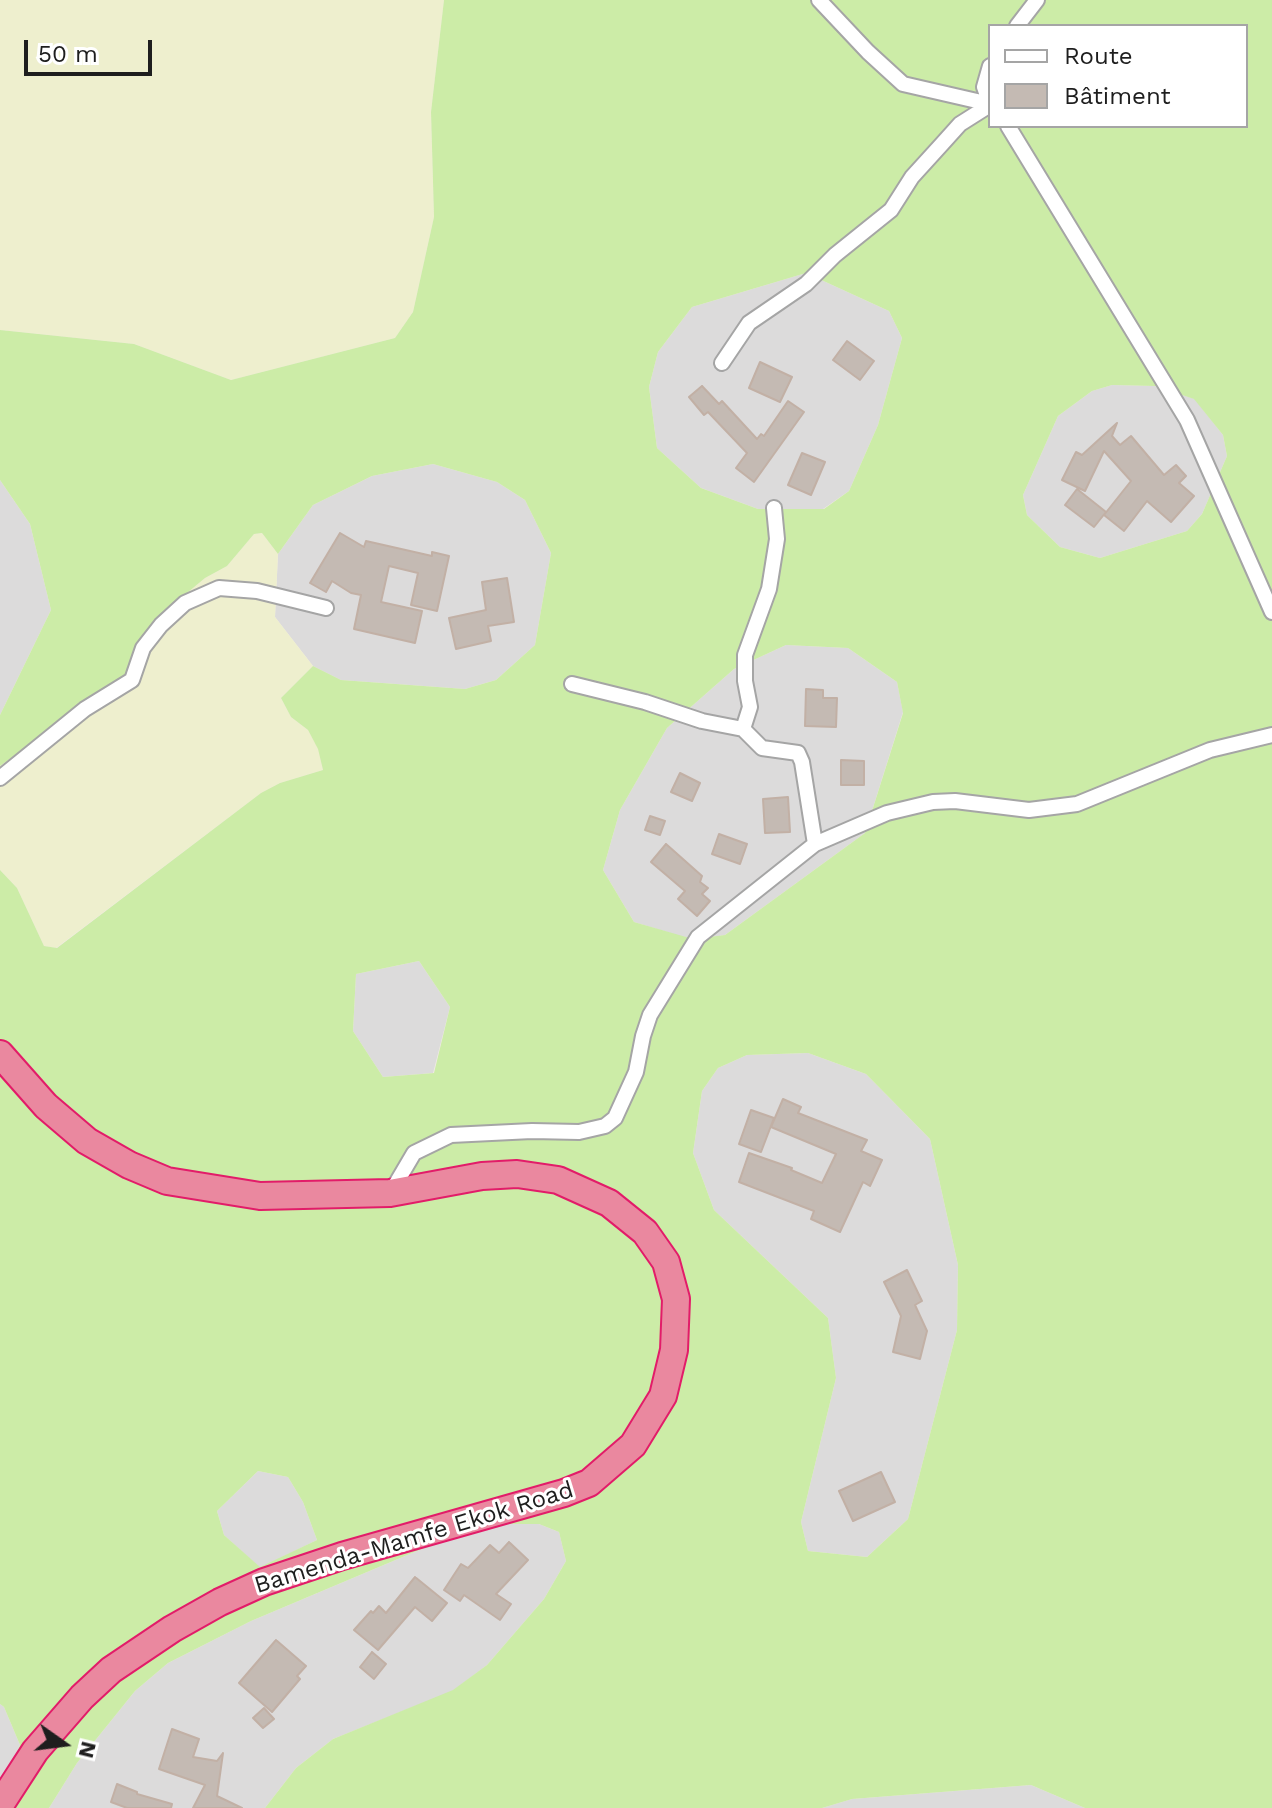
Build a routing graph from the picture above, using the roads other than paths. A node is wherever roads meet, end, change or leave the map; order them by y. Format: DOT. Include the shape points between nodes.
graph roads {
  1 [pos="819,0"];
  2 [pos="1037,0"];
  3 [pos="1019,24"];
  4 [pos="988,73"];
  5 [pos="988,98"];
  6 [pos="988,104"];
  7 [pos="988,105"];
  8 [pos="1009,128"];
  9 [pos="722,363"];
  10 [pos="774,508"];
  11 [pos="326,608"];
  12 [pos="1272,612"];
  13 [pos="572,684"];
  14 [pos="743,729"];
  15 [pos="1272,735"];
  16 [pos="0,778"];
  17 [pos="815,844"];
  18 [pos="0,1054"];
  19 [pos="390,1193"];
  20 [pos="0,1805"];
  1 -- 6 [label="street" via="903,84"];
  2 -- 3 [label="street"];
  4 -- 5 [label="street"];
  7 -- 9 [label="street" via="960,124 912,177 891,210 806,284 749,323"];
  8 -- 12 [label="street" via="1187,420"];
  10 -- 14 [label="street" via="777,539 769,589 745,655 750,707"];
  11 -- 16 [label="street" via="257,591 219,588 185,603 143,648 132,680 85,709"];
  13 -- 14 [label="street"];
  14 -- 17 [label="street" via="762,748 798,753"];
  15 -- 17 [label="street" via="1210,750 1077,804 1029,810 933,802 887,813"];
  17 -- 19 [label="street" via="698,937 650,1015 636,1072 615,1118 579,1132 451,1135 414,1153"];
  18 -- 19 [label="highway, Bamenda-Mamfe Ekok Road" via="46,1106 87,1141 167,1181 260,1196"];
  19 -- 20 [label="highway, Bamenda-Mamfe Ekok Road" via="482,1176 558,1180 609,1203 645,1232 666,1262 676,1299 674,1350 663,1396 633,1445 589,1483 264,1582 172,1629 111,1670 82,1697 35,1751"];
}
